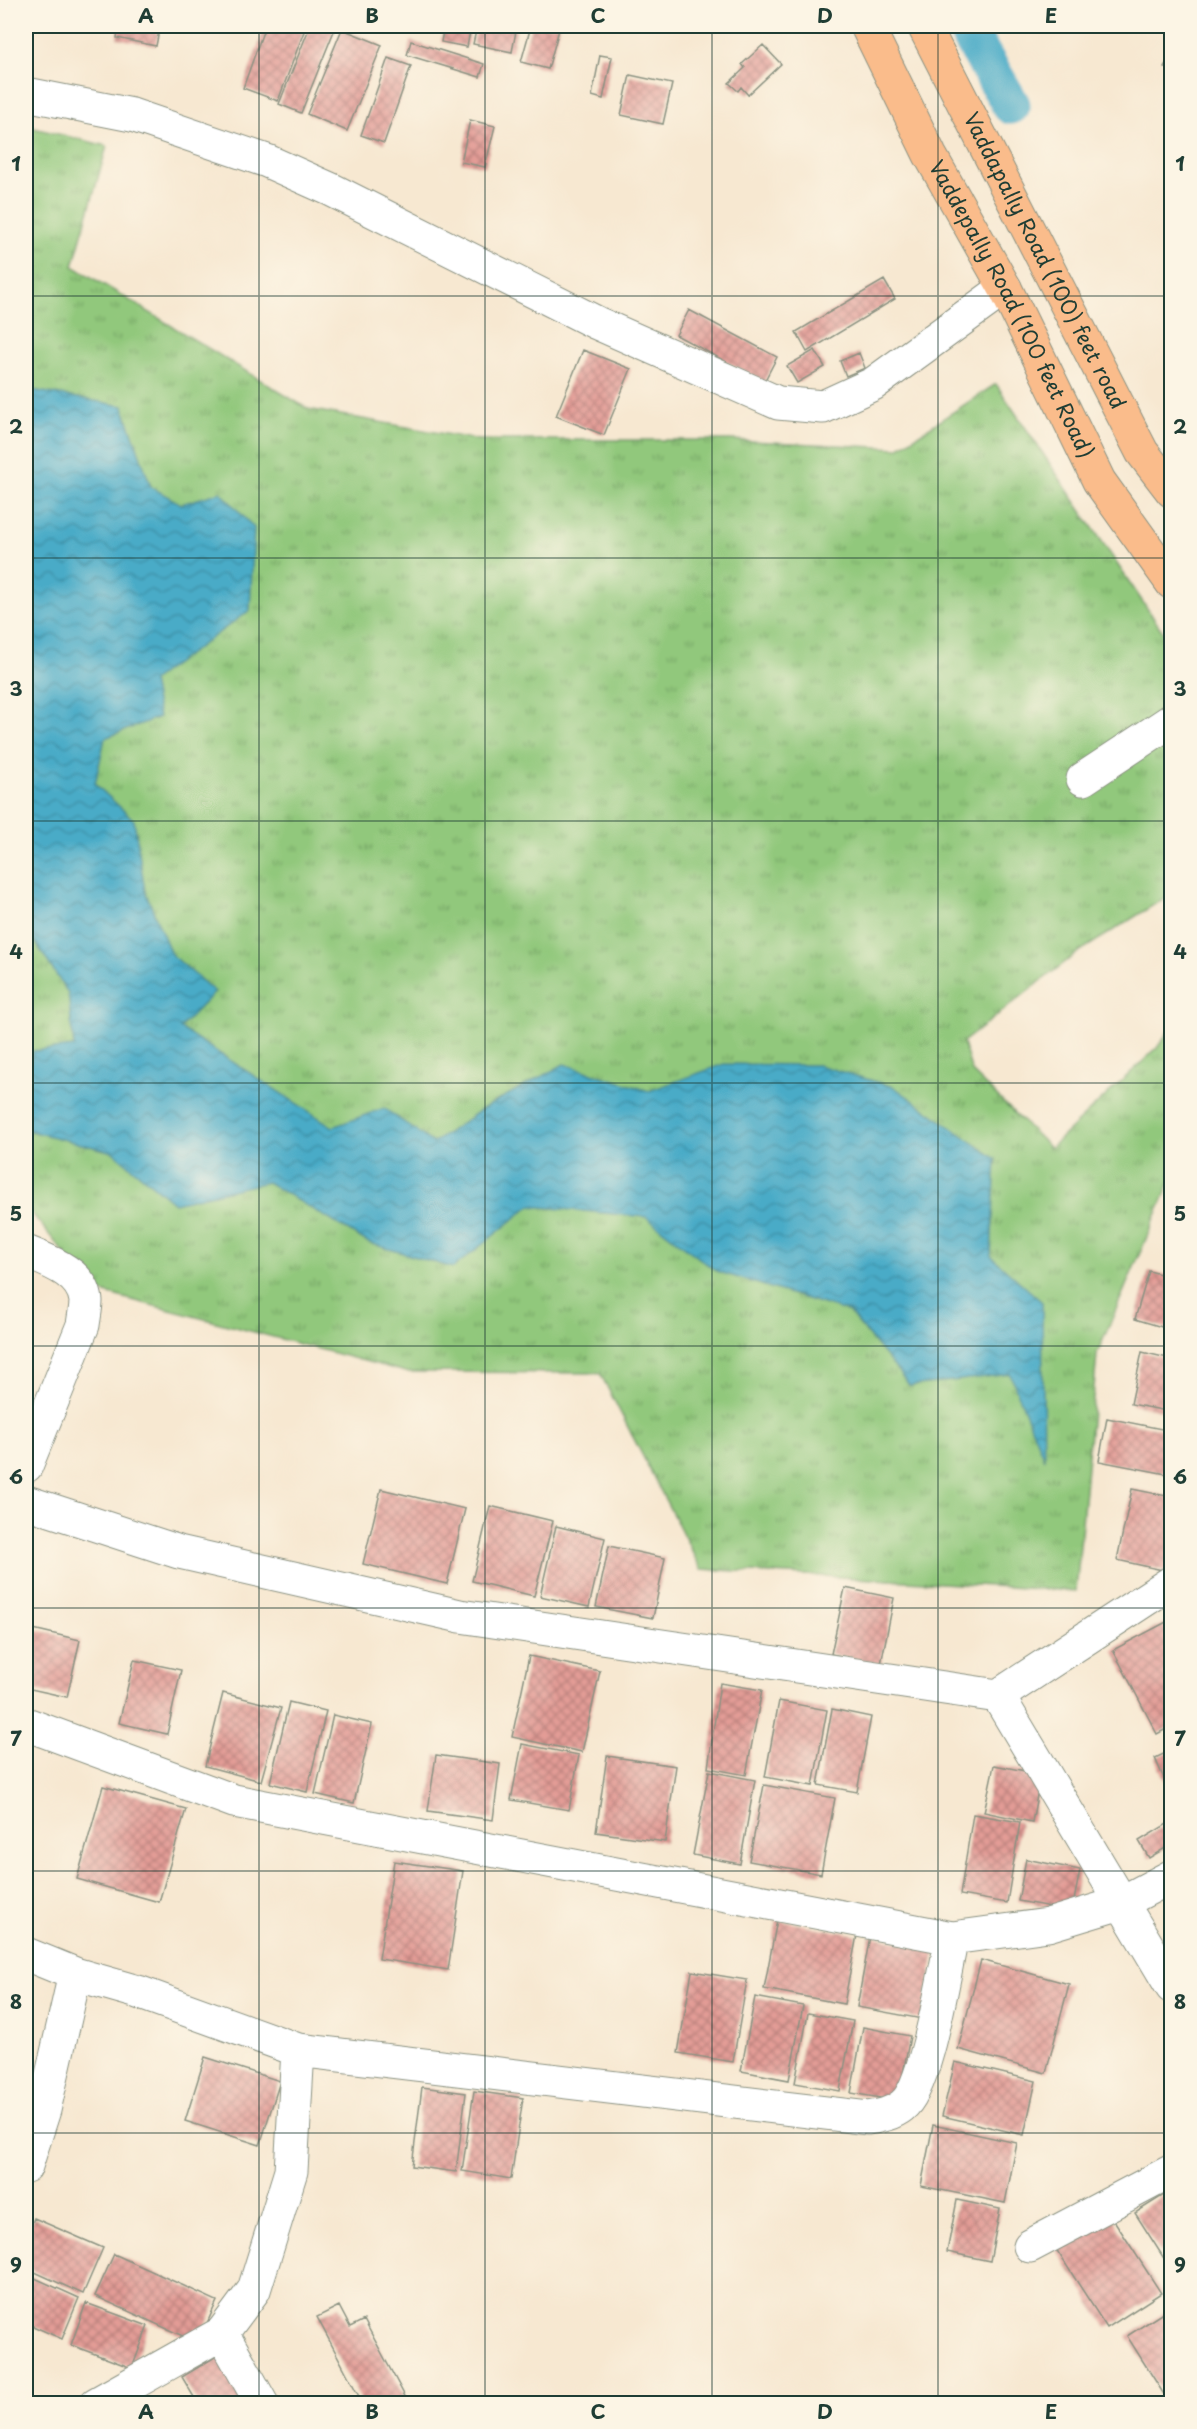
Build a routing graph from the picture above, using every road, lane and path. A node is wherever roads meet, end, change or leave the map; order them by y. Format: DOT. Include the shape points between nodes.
graph roads {
  1 [pos="867,26"];
  2 [pos="924,26"];
  3 [pos="26,94"];
  4 [pos="1005,288"];
  5 [pos="1172,491"];
  6 [pos="1172,583"];
  7 [pos="1172,720"];
  8 [pos="1083,779"];
  9 [pos="26,1252"];
  10 [pos="26,1466"];
  11 [pos="26,1502"];
  12 [pos="1172,1582"];
  13 [pos="998,1696"];
  14 [pos="26,1724"];
  15 [pos="1172,1876"];
  16 [pos="1121,1903"];
  17 [pos="952,1938"];
  18 [pos="26,1954"];
  19 [pos="75,1974"];
  20 [pos="1172,1987"];
  21 [pos="298,2050"];
  22 [pos="26,2166"];
  23 [pos="1172,2171"];
  24 [pos="1030,2246"];
  25 [pos="222,2332"];
  26 [pos="96,2403"];
  27 [pos="262,2403"];
  1 -- 4 [label="main road, Vaddepally Road (100 feet Road)" via="930,155"];
  2 -- 5 [label="main road, Vaddapally Road (100) feet road" via="1142,452"];
  3 -- 4 [label="street" via="132,115 267,161 597,323 778,403 823,407 873,384"];
  4 -- 6 [label="main road, Vaddepally Road (100 feet Road)" via="1099,481"];
  7 -- 8 [label="street"];
  9 -- 10 [label="street" via="60,1267 77,1281 86,1300 83,1325"];
  11 -- 13 [label="street" via="179,1552 460,1616"];
  12 -- 13 [label="street"];
  13 -- 16 [label="street"];
  14 -- 17 [label="street" via="234,1801"];
  15 -- 16 [label="street"];
  16 -- 17 [label="street" via="1048,1925"];
  16 -- 20 [label="street"];
  17 -- 21 [label="street" via="923,2068 904,2106 886,2115 868,2118"];
  18 -- 19 [label="street"];
  19 -- 21 [label="street" via="138,1992"];
  19 -- 22 [label="street" via="44,2110"];
  21 -- 25 [label="street" via="291,2171 254,2290"];
  23 -- 24 [label="street"];
  25 -- 26 [label="street"];
  25 -- 27 [label="street"];
}
